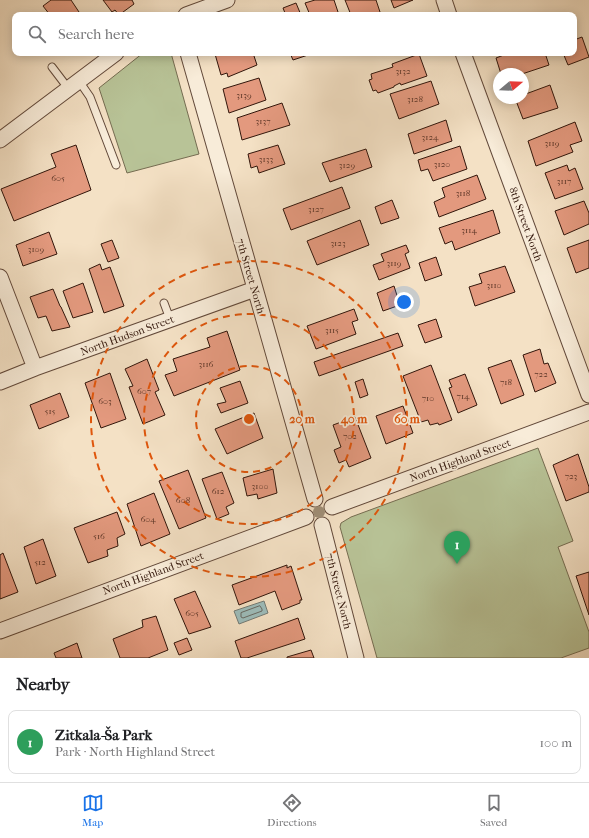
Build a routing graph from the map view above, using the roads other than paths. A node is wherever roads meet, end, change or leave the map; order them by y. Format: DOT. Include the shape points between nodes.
graph roads {
  1 [pos="227,0"];
  2 [pos="444,0"];
  3 [pos="194,12"];
  4 [pos="448,12"];
  5 [pos="112,56"];
  6 [pos="189,56"];
  7 [pos="464,56"];
  8 [pos="52,67"];
  9 [pos="74,85"];
  10 [pos="0,140"];
  11 [pos="116,165"];
  12 [pos="0,277"];
  13 [pos="255,289"];
  14 [pos="164,303"];
  15 [pos="170,319"];
  16 [pos="35,368"];
  17 [pos="0,382"];
  18 [pos="589,395"];
  19 [pos="589,412"];
  20 [pos="315,499"];
  21 [pos="332,507"];
  22 [pos="306,516"];
  23 [pos="322,525"];
  24 [pos="0,630"];
  25 [pos="356,658"];
  1 -- 3 [label="street"];
  2 -- 4 [label="street"];
  5 -- 9 [label="street"];
  6 -- 13 [label="street, 7th Street North"];
  7 -- 18 [label="street, 8th Street North"];
  8 -- 9 [label="lane"];
  9 -- 10 [label="street"];
  9 -- 11 [label="lane" via="90,97"];
  12 -- 16 [label="street"];
  13 -- 15 [label="street, North Hudson Street"];
  13 -- 20 [label="street, 7th Street North"];
  14 -- 15 [label="lane"];
  15 -- 16 [label="street, North Hudson Street"];
  16 -- 17 [label="street, North Hudson Street"];
  19 -- 21 [label="street, North Highland Street"];
  20 -- 21 [label="street" via="323,499"];
  20 -- 22 [label="street" via="308,504"];
  21 -- 23 [label="street" via="332,516"];
  22 -- 23 [label="street" via="311,523"];
  22 -- 24 [label="street, North Highland Street"];
  23 -- 25 [label="street, 7th Street North"];
}
